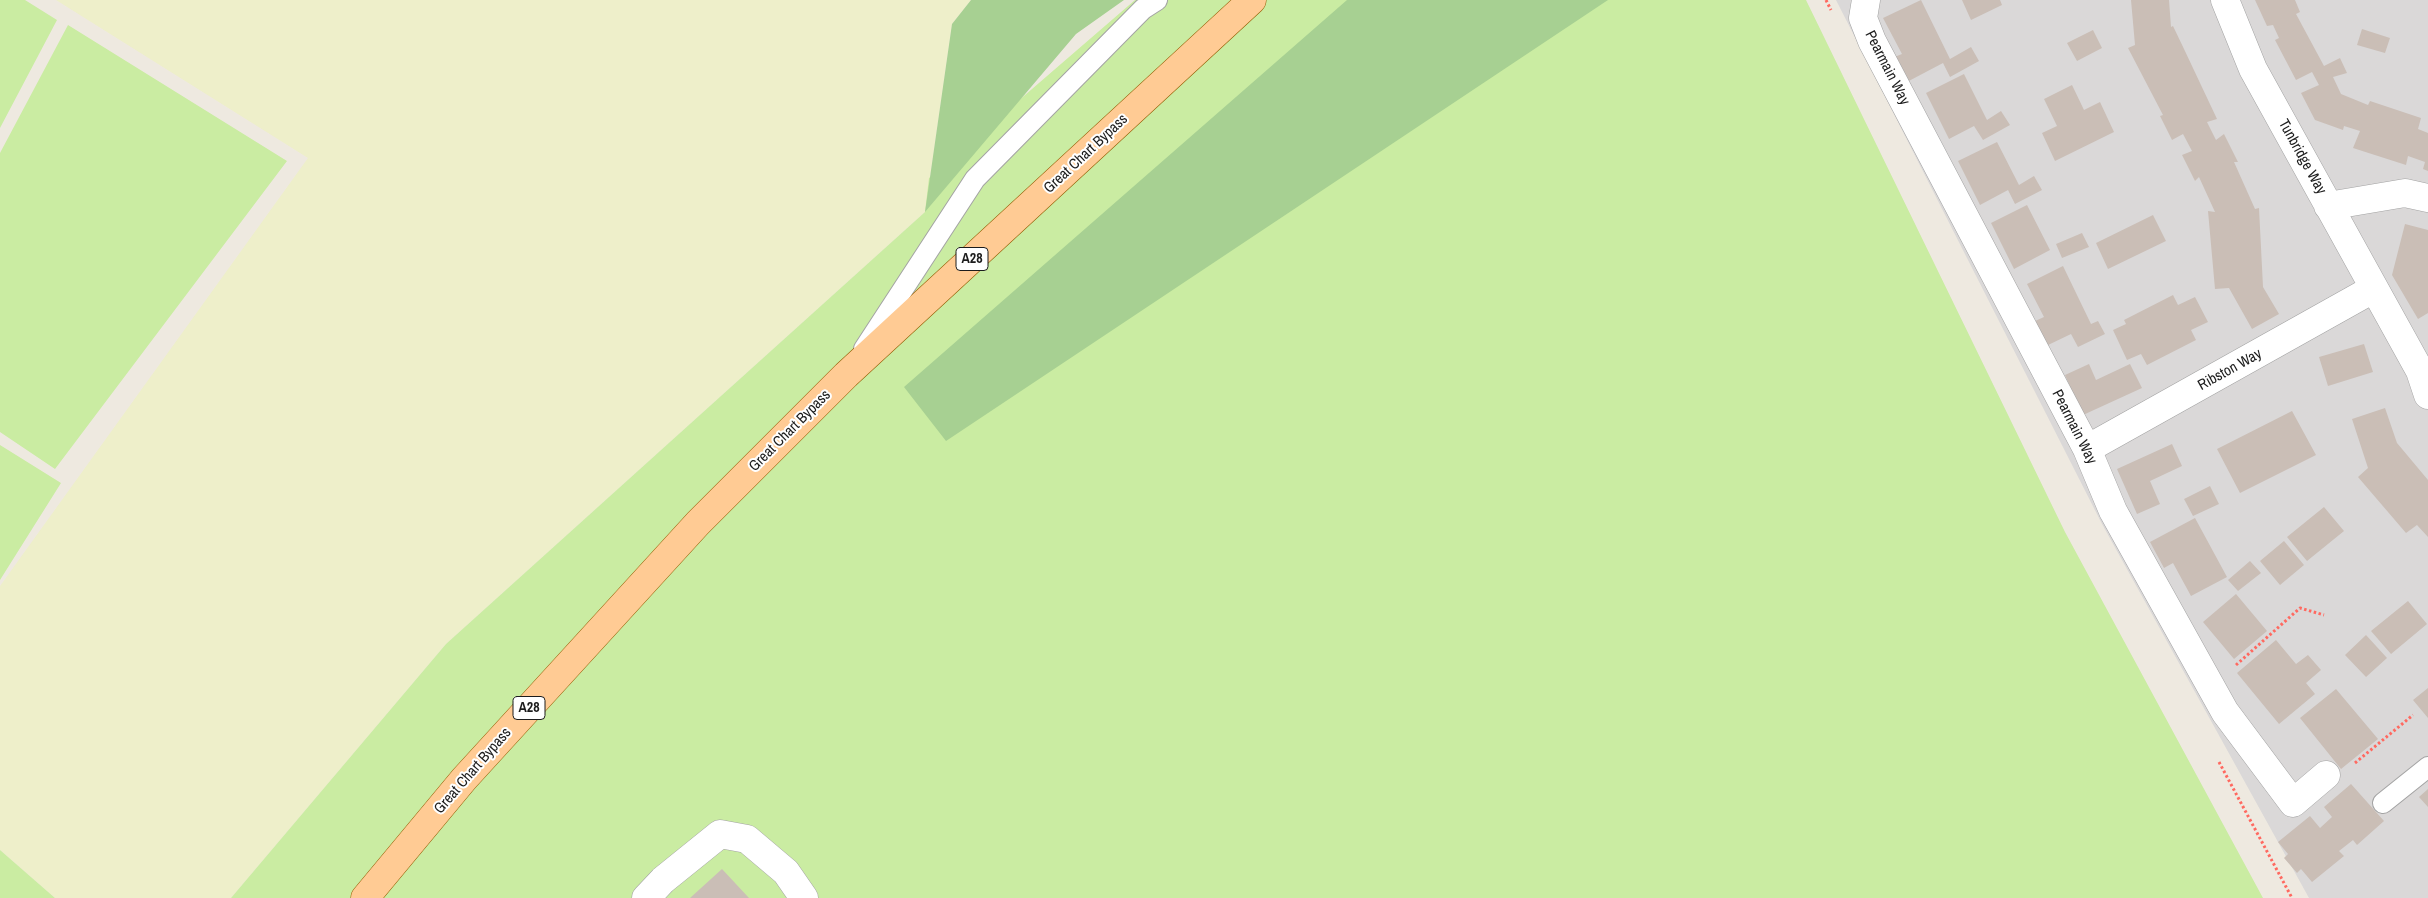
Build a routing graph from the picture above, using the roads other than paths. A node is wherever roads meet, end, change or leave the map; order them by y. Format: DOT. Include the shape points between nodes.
graph roads {
  1 [pos="1157,0"];
  2 [pos="1252,0"];
  3 [pos="1866,0"];
  4 [pos="2225,0"];
  5 [pos="2428,198"];
  6 [pos="2328,206"];
  7 [pos="2380,300"];
  8 [pos="846,375"];
  9 [pos="2428,395"];
  10 [pos="2087,449"];
  11 [pos="2428,766"];
  12 [pos="2326,775"];
  13 [pos="2383,803"];
  14 [pos="365,898"];
  15 [pos="646,898"];
  16 [pos="804,898"];
  1 -- 8 [label="lane" via="1143,10 975,179"];
  2 -- 8 [label="main road, Great Chart Bypass / A28"];
  3 -- 10 [label="street, Pearmain Way" via="1863,18 1872,41"];
  4 -- 6 [label="street, Tunbridge Way" via="2253,68"];
  5 -- 6 [label="street" via="2405,193"];
  6 -- 7 [label="street, Tunbridge Way"];
  7 -- 9 [label="street, Tunbridge Way" via="2420,372"];
  7 -- 10 [label="street, Ribston Way"];
  8 -- 14 [label="main road, Great Chart Bypass / A28" via="698,523 464,779"];
  10 -- 12 [label="street, Pearmain Way" via="2113,511 2225,712 2293,803"];
  11 -- 13 [label="lane"];
  15 -- 16 [label="street" via="720,834 747,839 786,872"];
}
